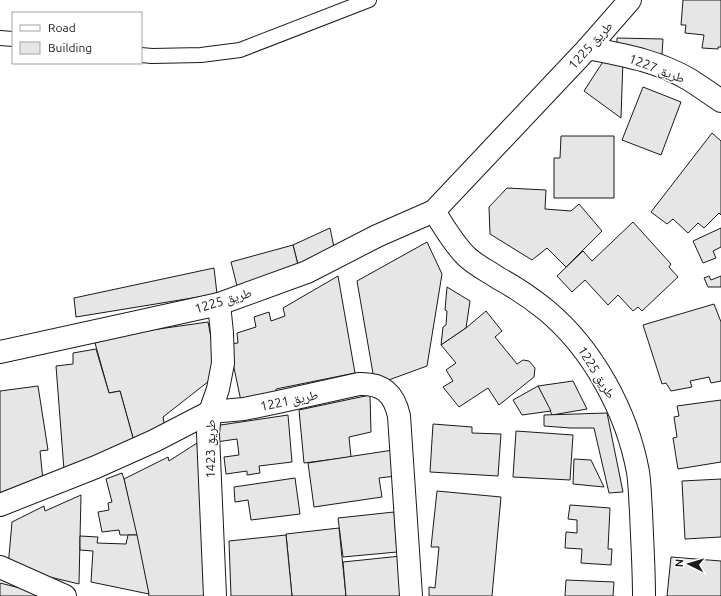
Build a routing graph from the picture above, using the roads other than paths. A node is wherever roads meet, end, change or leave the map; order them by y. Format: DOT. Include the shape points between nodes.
graph roads {
  1 [pos="369,0"];
  2 [pos="630,0"];
  3 [pos="0,38"];
  4 [pos="12,39"];
  5 [pos="588,48"];
  6 [pos="142,55"];
  7 [pos="721,101"];
  8 [pos="434,211"];
  9 [pos="219,304"];
  10 [pos="0,352"];
  11 [pos="210,412"];
  12 [pos="0,505"];
  13 [pos="0,567"];
  14 [pos="65,596"];
  15 [pos="215,596"];
  16 [pos="411,596"];
  17 [pos="644,596"];
  1 -- 6 [label="lane" via="240,50 201,55"];
  2 -- 5 [label="street, طريق 1225"];
  3 -- 4 [label="lane"];
  5 -- 7 [label="street, طريق 1227" via="634,57 661,66 689,80"];
  5 -- 8 [label="street, طريق 1225"];
  8 -- 9 [label="street, طريق 1225" via="377,236 307,272"];
  8 -- 17 [label="street, طريق 1225" via="466,256 545,309 568,330 588,354 617,405 630,438 638,474"];
  9 -- 10 [label="street, طريق 1225"];
  9 -- 11 [label="street, طريق 1423" via="223,363"];
  11 -- 12 [label="street, طريق 1221" via="96,467"];
  11 -- 15 [label="street, طريق 1423" via="208,434"];
  11 -- 16 [label="street, طريق 1221" via="271,404 359,384 378,386 386,391 395,402 399,416"];
  13 -- 14 [label="street"];
}
